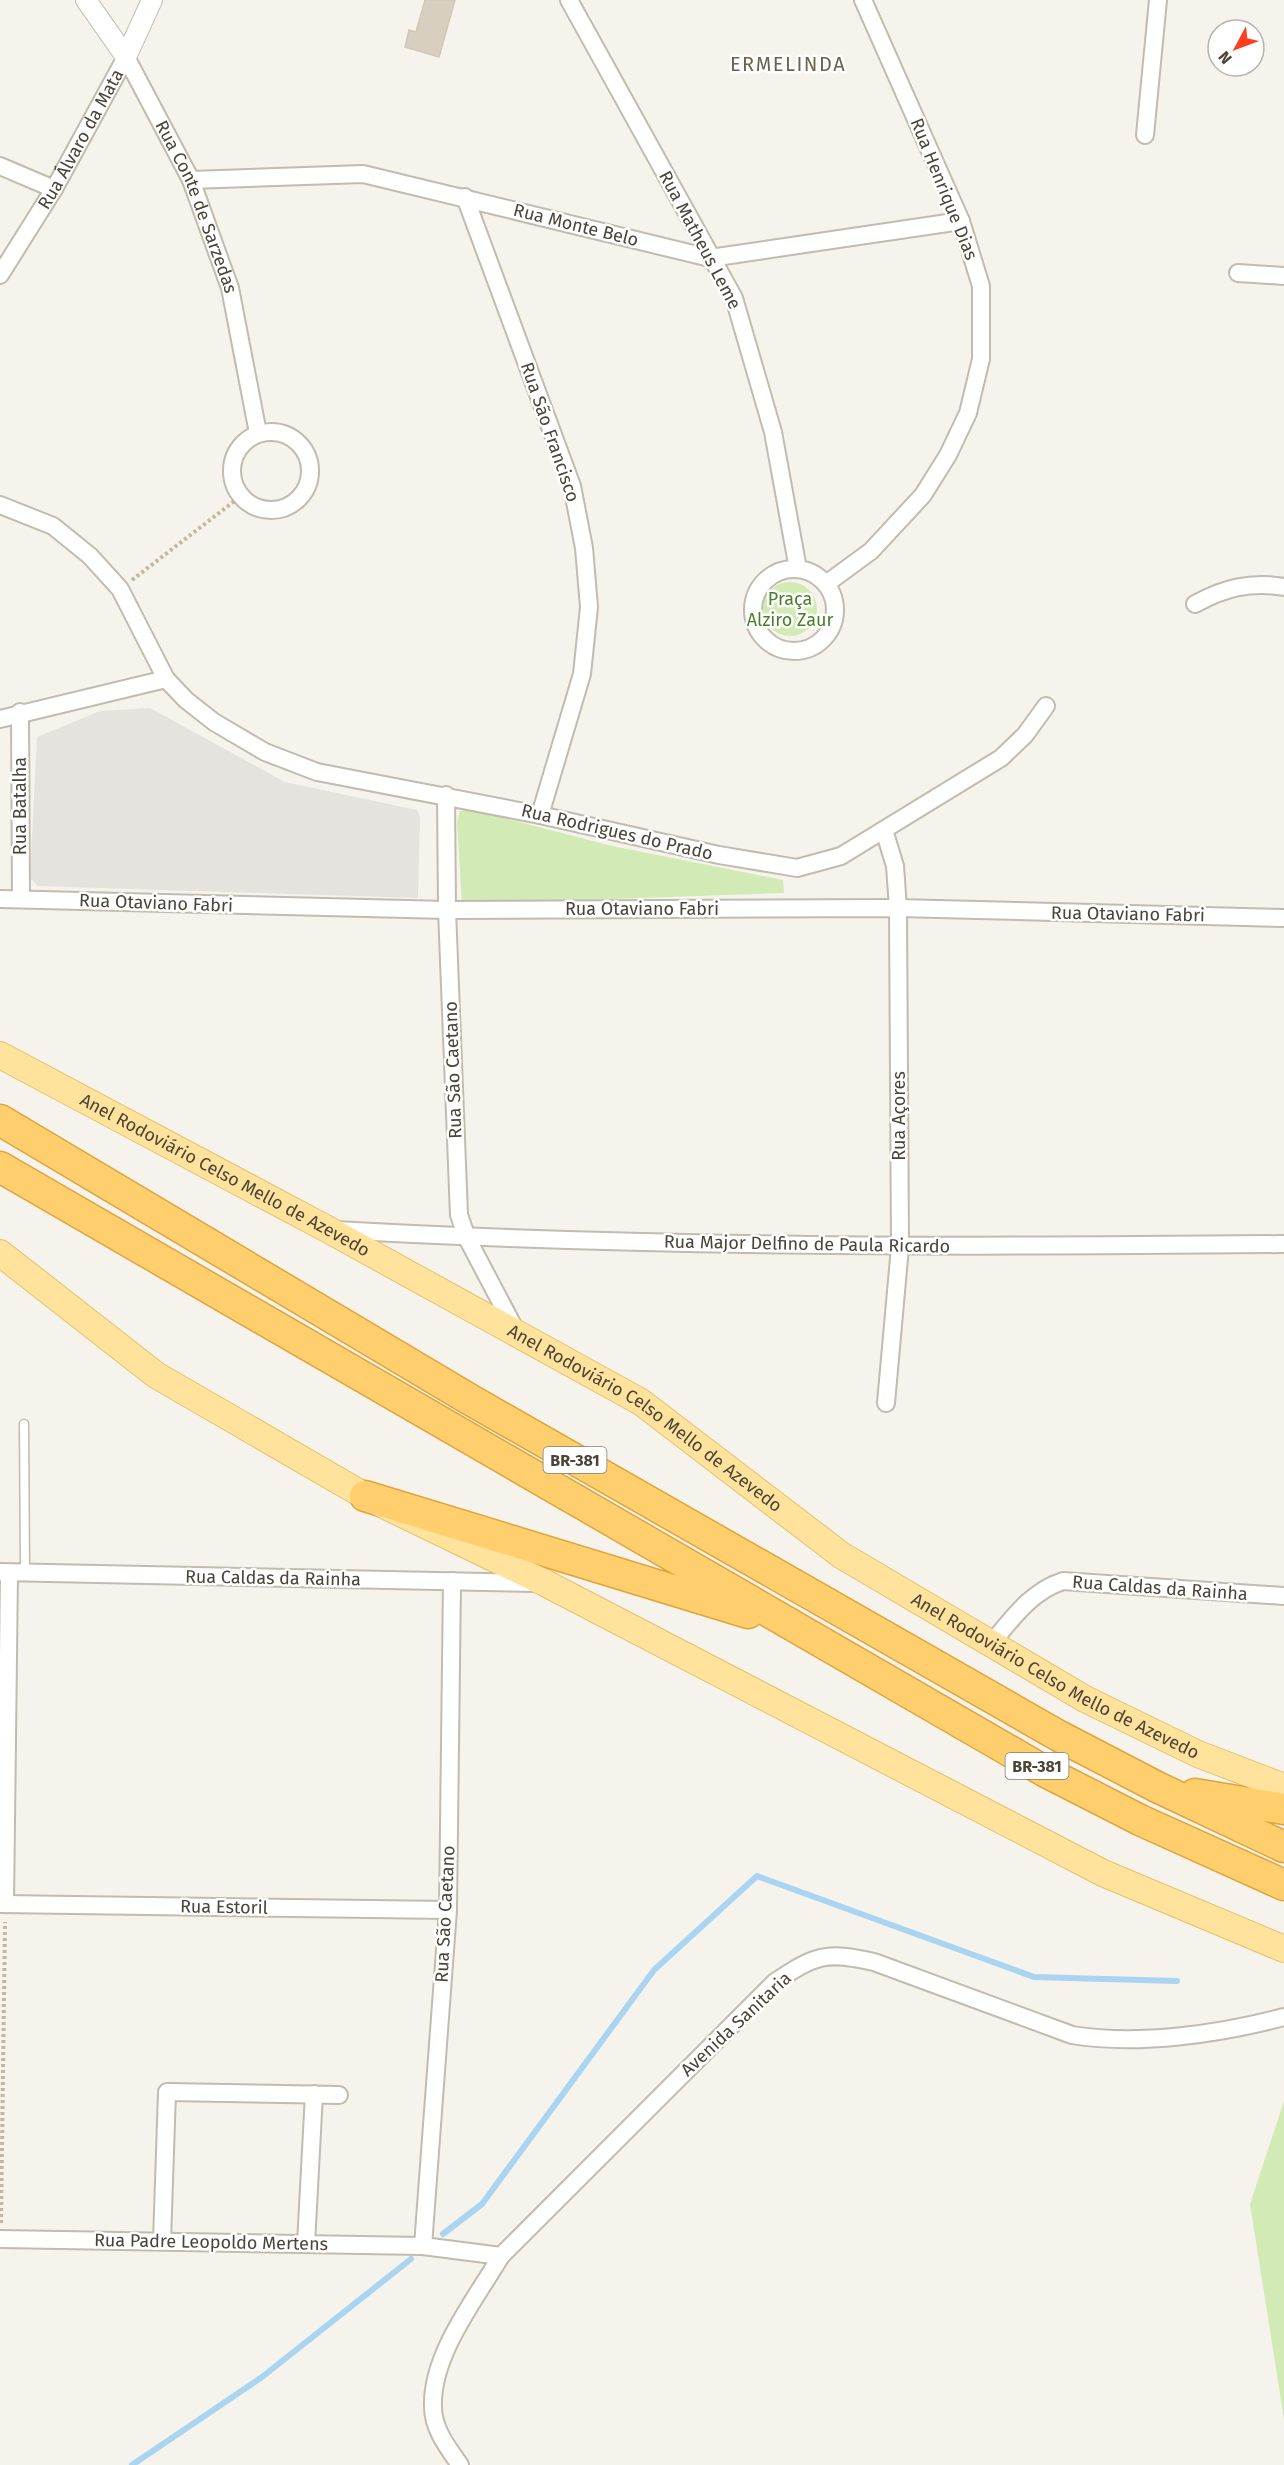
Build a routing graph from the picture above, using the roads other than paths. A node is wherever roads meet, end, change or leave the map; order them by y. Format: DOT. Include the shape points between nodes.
graph roads {
  1 [pos="86,0"];
  2 [pos="152,0"];
  3 [pos="569,0"];
  4 [pos="863,0"];
  5 [pos="1158,0"];
  6 [pos="126,57"];
  7 [pos="1145,135"];
  8 [pos="0,166"];
  9 [pos="190,180"];
  10 [pos="54,189"];
  11 [pos="465,197"];
  12 [pos="961,221"];
  13 [pos="710,258"];
  14 [pos="1238,273"];
  15 [pos="0,275"];
  16 [pos="1284,276"];
  17 [pos="258,433"];
  18 [pos="0,505"];
  19 [pos="798,569"];
  20 [pos="826,584"];
  21 [pos="1284,587"];
  22 [pos="1195,604"];
  23 [pos="166,679"];
  24 [pos="1046,706"];
  25 [pos="20,712"];
  26 [pos="0,719"];
  27 [pos="446,795"];
  28 [pos="540,814"];
  29 [pos="884,830"];
  30 [pos="0,899"];
  31 [pos="21,899"];
  32 [pos="898,908"];
  33 [pos="447,910"];
  34 [pos="1284,918"];
  35 [pos="0,1055"];
  36 [pos="0,1120"];
  37 [pos="0,1167"];
  38 [pos="329,1230"];
  39 [pos="467,1238"];
  40 [pos="1284,1244"];
  41 [pos="900,1247"];
  42 [pos="0,1253"];
  43 [pos="516,1331"];
  44 [pos="886,1403"];
  45 [pos="24,1424"];
  46 [pos="365,1496"];
  47 [pos="12,1573"];
  48 [pos="452,1581"];
  49 [pos="545,1583"];
  50 [pos="1284,1596"];
  51 [pos="800,1629"];
  52 [pos="990,1645"];
  53 [pos="1157,1787"];
  54 [pos="1284,1787"];
  55 [pos="1284,1809"];
  56 [pos="1284,1847"];
  57 [pos="1284,1885"];
  58 [pos="3,1904"];
  59 [pos="448,1910"];
  60 [pos="1284,1949"];
  61 [pos="1284,2017"];
  62 [pos="314,2094"];
  63 [pos="339,2095"];
  64 [pos="162,2241"];
  65 [pos="0,2243"];
  66 [pos="306,2244"];
  67 [pos="423,2246"];
  68 [pos="501,2256"];
  69 [pos="460,2465"];
  1 -- 6 [label="street, Rua Conte de Sarzedas"];
  2 -- 6 [label="street, Rua Álvaro da Mata"];
  3 -- 13 [label="street, Rua Matheus Leme"];
  4 -- 12 [label="street, Rua Henrique Dias"];
  5 -- 7 [label="street"];
  6 -- 9 [label="street, Rua Conte de Sarzedas"];
  6 -- 10 [label="street, Rua Álvaro da Mata"];
  8 -- 10 [label="street"];
  9 -- 11 [label="street, Rua Monte Belo" via="363,174"];
  9 -- 17 [label="street, Rua Conte de Sarzedas" via="230,288"];
  10 -- 15 [label="street, Rua Álvaro da Mata"];
  11 -- 13 [label="street, Rua Monte Belo"];
  11 -- 28 [label="street, Rua São Francisco" via="572,486 584,548 589,607 582,674"];
  12 -- 13 [label="street, Rua Monte Belo"];
  12 -- 20 [label="street, Rua Henrique Dias" via="981,286 981,359 968,413 923,495 871,551"];
  13 -- 19 [label="street, Rua Matheus Leme" via="734,298 753,358 773,432"];
  14 -- 16 [label="street"];
  17 -- 17 [label="street" via="238,449 233,460 234,485 252,505 280,509 298,499 309,482 310,467 298,442 286,434"];
  18 -- 23 [label="street, Rua Rodrigues do Prado" via="53,526 90,556 120,589"];
  19 -- 20 [label="street"];
  19 -- 20 [label="street" via="782,570 767,578 757,590 752,606 753,622 761,637 774,647 806,651 831,630 834,599"];
  21 -- 22 [label="street" via="1240,585 1217,591"];
  23 -- 25 [label="street"];
  23 -- 27 [label="street, Rua Rodrigues do Prado" via="214,722 265,752 317,772"];
  24 -- 29 [label="street, Rua Rodrigues do Prado" via="1025,735 1001,758"];
  25 -- 26 [label="street"];
  25 -- 31 [label="street, Rua Batalha"];
  27 -- 28 [label="street, Rua Rodrigues do Prado"];
  27 -- 33 [label="street, Rua São Caetano"];
  28 -- 29 [label="street, Rua Rodrigues do Prado" via="719,855 797,868 841,856"];
  29 -- 32 [label="street, Rua Açores" via="895,866"];
  30 -- 31 [label="street, Rua Otaviano Fabri"];
  31 -- 33 [label="street, Rua Otaviano Fabri"];
  32 -- 33 [label="street, Rua Otaviano Fabri"];
  32 -- 34 [label="street, Rua Otaviano Fabri"];
  32 -- 41 [label="street, Rua Açores"];
  33 -- 39 [label="street, Rua São Caetano" via="459,1215"];
  35 -- 38 [label="main road, Anel Rodoviário Celso Mello de Azevedo"];
  36 -- 53 [label="highway, BR-381" via="469,1400 1059,1736"];
  37 -- 51 [label="highway, BR-381"];
  38 -- 39 [label="street, Rua Major Delfino de Paula Ricardo"];
  38 -- 43 [label="main road, Anel Rodoviário Celso Mello de Azevedo"];
  39 -- 41 [label="street, Rua Major Delfino de Paula Ricardo"];
  39 -- 43 [label="street, Rua São Caetano"];
  40 -- 41 [label="street, Rua Major Delfino de Paula Ricardo"];
  41 -- 44 [label="street, Rua Açores"];
  42 -- 46 [label="main road" via="156,1375"];
  43 -- 52 [label="main road, Anel Rodoviário Celso Mello de Azevedo" via="641,1402 841,1555"];
  45 -- 47 [label="lane"];
  46 -- 49 [label="main road"];
  46 -- 51 [label="highway"];
  47 -- 48 [label="street, Rua Caldas da Rainha"];
  47 -- 58 [label="street"];
  48 -- 49 [label="street, Rua Caldas da Rainha"];
  48 -- 59 [label="street, Rua São Caetano"];
  49 -- 60 [label="main road" via="1103,1873"];
  50 -- 52 [label="street, Rua Caldas da Rainha" via="1063,1581 1030,1598"];
  51 -- 57 [label="highway, BR-381" via="1047,1772 1140,1820"];
  52 -- 54 [label="main road, Anel Rodoviário Celso Mello de Azevedo" via="1085,1699 1198,1754"];
  53 -- 55 [label="highway"];
  53 -- 56 [label="highway, BR-381"];
  58 -- 59 [label="street, Rua Estoril"];
  59 -- 67 [label="street, Rua São Caetano"];
  61 -- 68 [label="street, Avenida Sanitaria" via="1142,2041 1102,2040 1072,2035 874,1962 843,1955 821,1956 775,1982"];
  62 -- 63 [label="street"];
  62 -- 64 [label="street" via="167,2092"];
  62 -- 66 [label="street"];
  64 -- 65 [label="street, Rua Padre Leopoldo Mertens"];
  64 -- 66 [label="street, Rua Padre Leopoldo Mertens"];
  66 -- 67 [label="street, Rua Padre Leopoldo Mertens"];
  67 -- 68 [label="street"];
  68 -- 69 [label="street, Avenida Sanitaria" via="438,2363 433,2408 441,2437"];
}
